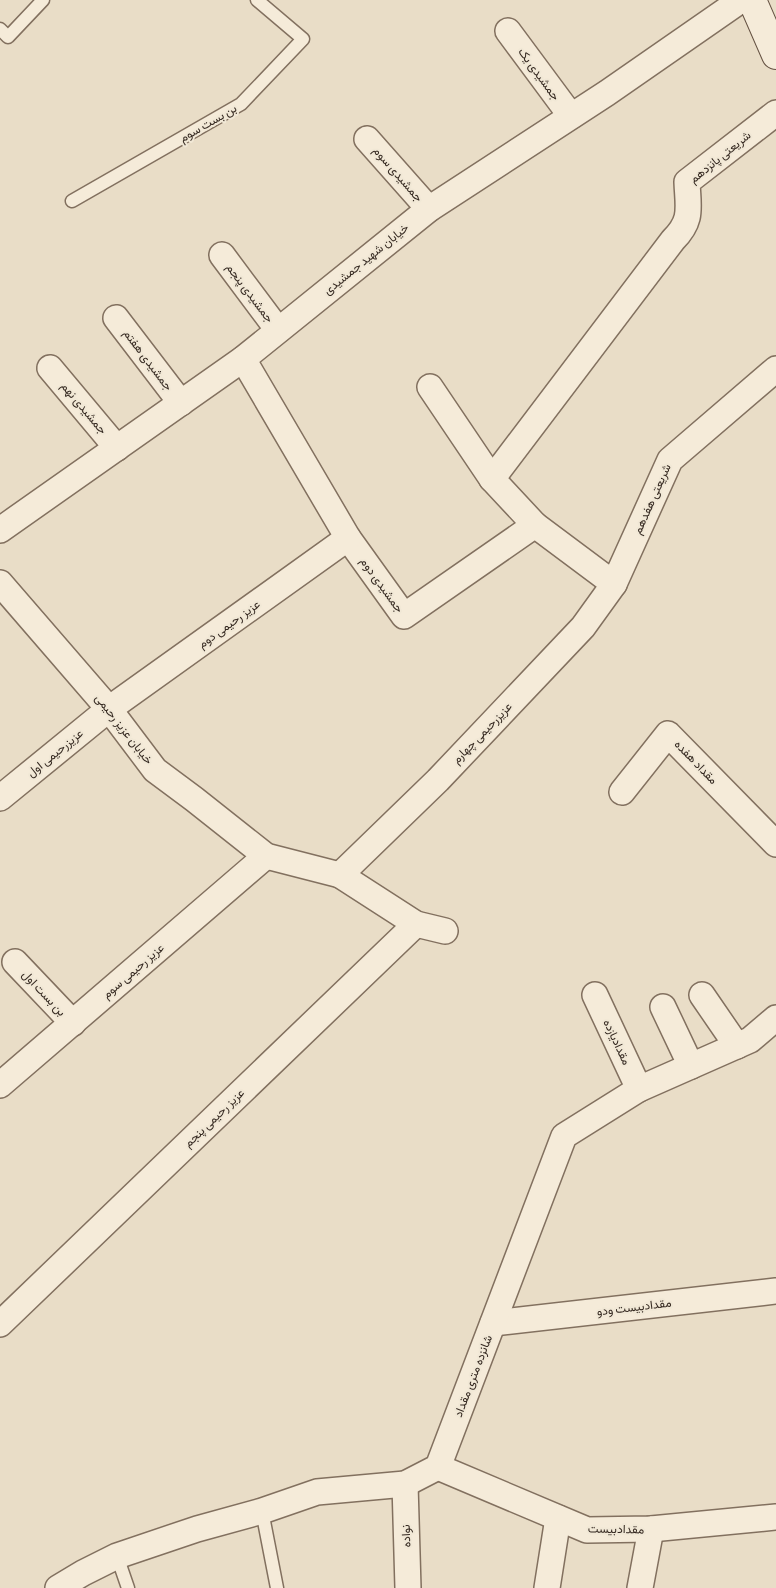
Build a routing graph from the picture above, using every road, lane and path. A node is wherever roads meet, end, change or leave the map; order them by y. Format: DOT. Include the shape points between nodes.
graph roads {
  1 [pos="44,0"];
  2 [pos="257,0"];
  3 [pos="741,0"];
  4 [pos="752,0"];
  5 [pos="508,30"];
  6 [pos="4,33"];
  7 [pos="776,55"];
  8 [pos="776,113"];
  9 [pos="571,116"];
  10 [pos="367,139"];
  11 [pos="72,201"];
  12 [pos="429,209"];
  13 [pos="222,255"];
  14 [pos="116,318"];
  15 [pos="278,330"];
  16 [pos="243,359"];
  17 [pos="50,368"];
  18 [pos="776,369"];
  19 [pos="430,388"];
  20 [pos="181,403"];
  21 [pos="117,448"];
  22 [pos="492,478"];
  23 [pos="3,523"];
  24 [pos="535,525"];
  25 [pos="348,538"];
  26 [pos="0,583"];
  27 [pos="614,584"];
  28 [pos="110,709"];
  29 [pos="622,792"];
  30 [pos="0,798"];
  31 [pos="776,844"];
  32 [pos="266,856"];
  33 [pos="340,875"];
  34 [pos="416,924"];
  35 [pos="446,931"];
  36 [pos="15,962"];
  37 [pos="702,994"];
  38 [pos="595,995"];
  39 [pos="663,1007"];
  40 [pos="776,1018"];
  41 [pos="73,1023"];
  42 [pos="737,1046"];
  43 [pos="691,1066"];
  44 [pos="0,1085"];
  45 [pos="639,1089"];
  46 [pos="776,1290"];
  47 [pos="6,1318"];
  48 [pos="493,1323"];
  49 [pos="438,1468"];
  50 [pos="405,1484"];
  51 [pos="262,1511"];
  52 [pos="776,1517"];
  53 [pos="558,1518"];
  54 [pos="651,1529"];
  55 [pos="117,1556"];
  56 [pos="58,1588"];
  57 [pos="128,1588"];
  58 [pos="277,1588"];
  59 [pos="408,1588"];
  60 [pos="547,1588"];
  61 [pos="640,1588"];
  1 -- 6 [label="lane"];
  2 -- 11 [label="lane, بن بست سوم" via="303,39 241,104"];
  3 -- 9 [label="street, خیابان شهید جمشیدی"];
  4 -- 7 [label="street"];
  5 -- 9 [label="street, جمشیدی یک"];
  8 -- 22 [label="street, شریعتی پانزدهم" via="687,182 689,213 683,229"];
  9 -- 12 [label="street, خیابان شهید جمشیدی"];
  10 -- 12 [label="street, جمشیدی سوم"];
  12 -- 15 [label="street, خیابان شهید جمشیدی"];
  13 -- 15 [label="street, جمشیدی پنجم"];
  14 -- 20 [label="street, جمشیدی هفتم"];
  15 -- 16 [label="street, خیابان شهید جمشیدی"];
  16 -- 20 [label="street, خیابان شهید جمشیدی"];
  16 -- 25 [label="street, جمشیدی دوم"];
  17 -- 21 [label="street, جمشیدی نهم"];
  18 -- 27 [label="street, شریعتی هفدهم" via="670,460"];
  19 -- 22 [label="street"];
  20 -- 21 [label="street, خیابان شهید جمشیدی"];
  21 -- 23 [label="street, خیابان شهید جمشیدی"];
  22 -- 24 [label="street"];
  24 -- 25 [label="street, جمشیدی دوم" via="404,616"];
  24 -- 27 [label="street"];
  25 -- 28 [label="street, عزیز رحیمی دوم"];
  26 -- 28 [label="street, خیابان عزیز رحیمی"];
  27 -- 33 [label="street, عزیزرحیمی چهارم" via="584,627 438,780"];
  28 -- 30 [label="street, عزیزرحیمی اول"];
  28 -- 32 [label="street, خیابان عزیز رحیمی" via="155,770"];
  29 -- 31 [label="street, مقداد هفده" via="668,734"];
  32 -- 33 [label="street"];
  32 -- 41 [label="street, عزیز رحیمی سوم"];
  33 -- 34 [label="street"];
  34 -- 35 [label="street"];
  34 -- 47 [label="street, عزیز رحیمی پنجم"];
  36 -- 41 [label="street, بن بست اول"];
  37 -- 42 [label="street"];
  38 -- 45 [label="street, مقدادیازده"];
  39 -- 43 [label="street"];
  40 -- 42 [label="street, شانزده متری مقداد" via="750,1040"];
  41 -- 44 [label="street, عزیز رحیمی سوم"];
  42 -- 43 [label="street, شانزده متری مقداد"];
  43 -- 45 [label="street, شانزده متری مقداد"];
  45 -- 48 [label="street, شانزده متری مقداد" via="564,1136"];
  46 -- 48 [label="street, مقدادبیست ودو"];
  48 -- 49 [label="street, شانزده متری مقداد"];
  49 -- 50 [label="street"];
  49 -- 53 [label="street, مقدادبیست"];
  50 -- 51 [label="street" via="317,1492"];
  50 -- 59 [label="street, نواده"];
  51 -- 55 [label="street"];
  51 -- 58 [label="lane"];
  52 -- 54 [label="street, مقدادبیست"];
  53 -- 54 [label="street, مقدادبیست" via="587,1530"];
  53 -- 60 [label="street"];
  54 -- 61 [label="street"];
  55 -- 56 [label="street"];
  55 -- 57 [label="lane"];
}
